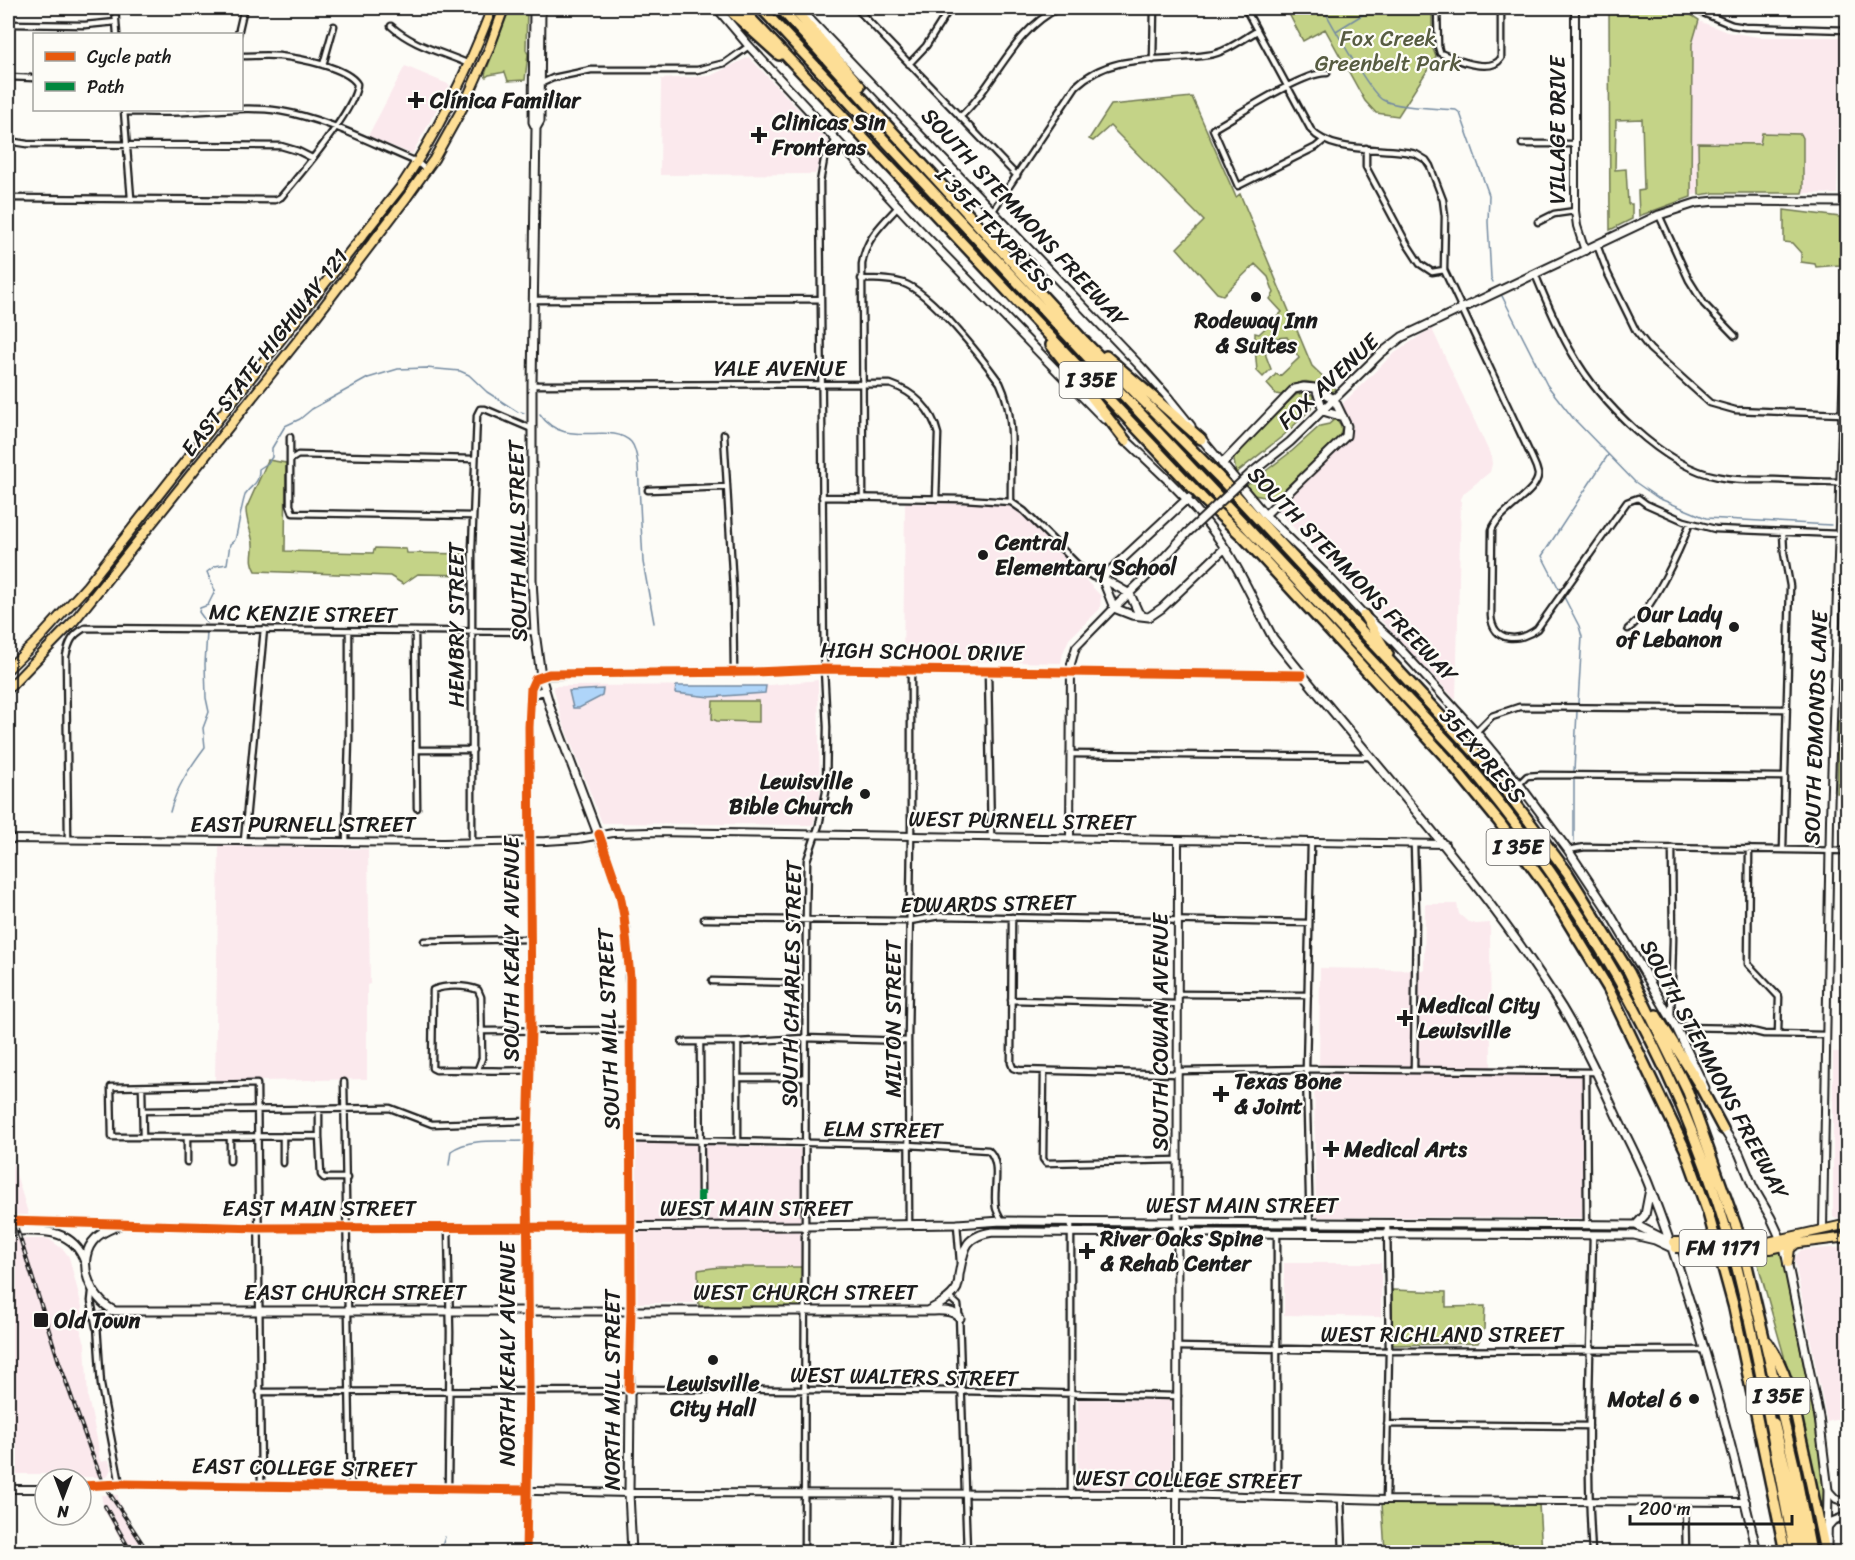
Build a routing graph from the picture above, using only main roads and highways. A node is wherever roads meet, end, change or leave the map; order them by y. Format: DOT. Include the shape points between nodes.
graph roads {
  1 [pos="492,8"];
  2 [pos="504,8"];
  3 [pos="717,8"];
  4 [pos="727,8"];
  5 [pos="741,8"];
  6 [pos="761,8"];
  7 [pos="780,8"];
  8 [pos="793,8"];
  9 [pos="799,8"];
  10 [pos="538,9"];
  11 [pos="838,110"];
  12 [pos="924,164"];
  13 [pos="1848,202"];
  14 [pos="354,244"];
  15 [pos="365,252"];
  16 [pos="978,259"];
  17 [pos="292,324"];
  18 [pos="302,335"];
  19 [pos="1084,341"];
  20 [pos="255,370"];
  21 [pos="267,379"];
  22 [pos="1315,388"];
  23 [pos="1334,399"];
  24 [pos="1323,411"];
  25 [pos="1343,417"];
  26 [pos="1201,439"];
  27 [pos="1126,441"];
  28 [pos="1222,464"];
  29 [pos="1201,478"];
  30 [pos="1188,498"];
  31 [pos="1265,514"];
  32 [pos="1225,548"];
  33 [pos="1102,578"];
  34 [pos="1130,594"];
  35 [pos="1114,608"];
  36 [pos="64,611"];
  37 [pos="1365,615"];
  38 [pos="1143,616"];
  39 [pos="74,621"];
  40 [pos="1391,661"];
  41 [pos="8,669"];
  42 [pos="8,689"];
  43 [pos="545,690"];
  44 [pos="531,699"];
  45 [pos="1629,972"];
  46 [pos="1723,1129"];
  47 [pos="1650,1187"];
  48 [pos="8,1221"];
  49 [pos="122,1224"];
  50 [pos="1848,1224"];
  51 [pos="1636,1225"];
  52 [pos="1614,1226"];
  53 [pos="630,1227"];
  54 [pos="8,1231"];
  55 [pos="1593,1235"];
  56 [pos="1848,1237"];
  57 [pos="970,1240"];
  58 [pos="1783,1243"];
  59 [pos="1799,1243"];
  60 [pos="1673,1245"];
  61 [pos="1788,1263"];
  62 [pos="86,1264"];
  63 [pos="631,1310"];
  64 [pos="927,1311"];
  65 [pos="960,1318"];
  66 [pos="1765,1339"];
  67 [pos="1765,1398"];
  68 [pos="632,1552"];
  69 [pos="1757,1552"];
  70 [pos="1783,1552"];
  71 [pos="1794,1552"];
  72 [pos="1803,1552"];
  73 [pos="1811,1552"];
  74 [pos="1826,1552"];
  1 -- 14 [label="main road, EAST STATE HIGHWAY 121" via="445,116 400,188"];
  2 -- 15 [label="main road, EAST STATE HIGHWAY 121" via="464,105 426,170"];
  3 -- 27 [label="main road" via="898,206"];
  4 -- 11 [label="highway"];
  5 -- 11 [label="highway, I 35E"];
  6 -- 29 [label="highway, I 35E TEXPRESS"];
  7 -- 12 [label="highway, SOUTH STEMMONS FREEWAY / I 35E"];
  8 -- 12 [label="highway"];
  9 -- 26 [label="main road, SOUTH STEMMONS FREEWAY" via="1142,368"];
  10 -- 43 [label="main road, SOUTH MILL STREET" via="533,122 536,128 531,579"];
  11 -- 16 [label="highway, I 35E"];
  12 -- 19 [label="highway, SOUTH STEMMONS FREEWAY / I 35E"];
  13 -- 23 [label="main road, FOX AVENUE" via="1716,201 1659,215 1402,337"];
  14 -- 15 [label="main road"];
  14 -- 17 [label="main road, EAST STATE HIGHWAY 121"];
  15 -- 18 [label="main road, EAST STATE HIGHWAY 121"];
  16 -- 27 [label="highway"];
  16 -- 70 [label="highway, I 35E" via="1252,546 1449,761 1517,846 1568,919 1608,988 1685,1149 1708,1213 1743,1347"];
  17 -- 18 [label="main road"];
  17 -- 20 [label="main road, EAST STATE HIGHWAY 121"];
  18 -- 21 [label="main road, EAST STATE HIGHWAY 121"];
  19 -- 26 [label="highway"];
  19 -- 40 [label="highway, SOUTH STEMMONS FREEWAY / I 35E" via="1219,477"];
  20 -- 21 [label="main road"];
  20 -- 36 [label="main road, EAST STATE HIGHWAY 121"];
  21 -- 39 [label="main road, EAST STATE HIGHWAY 121"];
  22 -- 23 [label="main road"];
  22 -- 24 [label="main road"];
  22 -- 28 [label="main road" via="1294,389"];
  23 -- 24 [label="main road, FOX AVENUE"];
  23 -- 25 [label="main road"];
  24 -- 25 [label="main road"];
  24 -- 34 [label="main road, FOX AVENUE, bridge" via="1187,533"];
  25 -- 31 [label="main road" via="1347,431 1343,441"];
  26 -- 28 [label="main road, SOUTH STEMMONS FREEWAY"];
  27 -- 30 [label="main road"];
  28 -- 31 [label="main road, SOUTH STEMMONS FREEWAY"];
  29 -- 67 [label="highway, 35EXPRESS" via="1473,771 1533,845 1597,941 1652,1042 1705,1166 1736,1266"];
  30 -- 32 [label="main road"];
  30 -- 33 [label="main road"];
  31 -- 37 [label="main road, SOUTH STEMMONS FREEWAY"];
  32 -- 38 [label="main road" via="1162,608 1149,617"];
  32 -- 47 [label="main road" via="1274,638 1445,844 1563,1009"];
  33 -- 34 [label="main road"];
  33 -- 35 [label="main road"];
  34 -- 35 [label="main road, FOX AVENUE"];
  34 -- 38 [label="main road"];
  35 -- 38 [label="main road"];
  36 -- 39 [label="main road"];
  36 -- 41 [label="main road, EAST STATE HIGHWAY 121"];
  37 -- 40 [label="highway"];
  37 -- 46 [label="main road, SOUTH STEMMONS FREEWAY" via="1476,732 1568,850 1676,1027"];
  39 -- 42 [label="main road, EAST STATE HIGHWAY 121"];
  40 -- 45 [label="highway, SOUTH STEMMONS FREEWAY / I 35E" via="1490,769 1567,872"];
  43 -- 44 [label="main road" via="533,694"];
  43 -- 53 [label="main road, SOUTH MILL STREET" via="620,895 625,923 630,977"];
  45 -- 46 [label="highway"];
  45 -- 66 [label="highway, SOUTH STEMMONS FREEWAY / I 35E" via="1689,1092 1742,1240"];
  46 -- 58 [label="main road, SOUTH STEMMONS FREEWAY"];
  47 -- 51 [label="main road" via="1645,1215"];
  47 -- 60 [label="main road"];
  48 -- 49 [label="main road, EAST MAIN STREET"];
  49 -- 53 [label="main road, EAST MAIN STREET" via="259,1228"];
  49 -- 62 [label="main road" via="95,1239"];
  50 -- 58 [label="main road, WEST MAIN STREET / FM 1171" via="1823,1228"];
  51 -- 52 [label="main road, WEST MAIN STREET"];
  51 -- 60 [label="main road, WEST MAIN STREET"];
  52 -- 53 [label="main road, WEST MAIN STREET" via="1002,1221"];
  52 -- 55 [label="main road"];
  53 -- 63 [label="main road, NORTH MILL STREET"];
  54 -- 62 [label="main road" via="49,1231 62,1235 81,1251"];
  55 -- 57 [label="main road, WEST MAIN STREET" via="993,1232"];
  55 -- 60 [label="main road, WEST MAIN STREET" via="1637,1235"];
  56 -- 59 [label="main road, WEST MAIN STREET / FM 1171"];
  57 -- 64 [label="main road, WEST CHURCH STREET" via="963,1254 957,1288"];
  58 -- 59 [label="main road, WEST MAIN STREET / FM 1171"];
  58 -- 60 [label="main road, WEST MAIN STREET / FM 1171, bridge"];
  58 -- 61 [label="main road, SOUTH STEMMONS FREEWAY"];
  59 -- 61 [label="main road" via="1790,1249"];
  60 -- 69 [label="main road" via="1724,1415"];
  61 -- 74 [label="main road, SOUTH STEMMONS FREEWAY" via="1819,1417 1828,1490"];
  62 -- 63 [label="main road, EAST CHURCH STREET" via="92,1292 115,1311"];
  63 -- 64 [label="main road, WEST CHURCH STREET"];
  63 -- 68 [label="main road, NORTH MILL STREET"];
  64 -- 65 [label="main road" via="951,1312"];
  66 -- 73 [label="highway, I 35E"];
  66 -- 74 [label="highway" via="1785,1372"];
  67 -- 71 [label="highway, 35EXPRESS"];
  67 -- 72 [label="highway" via="1777,1432"];
}
